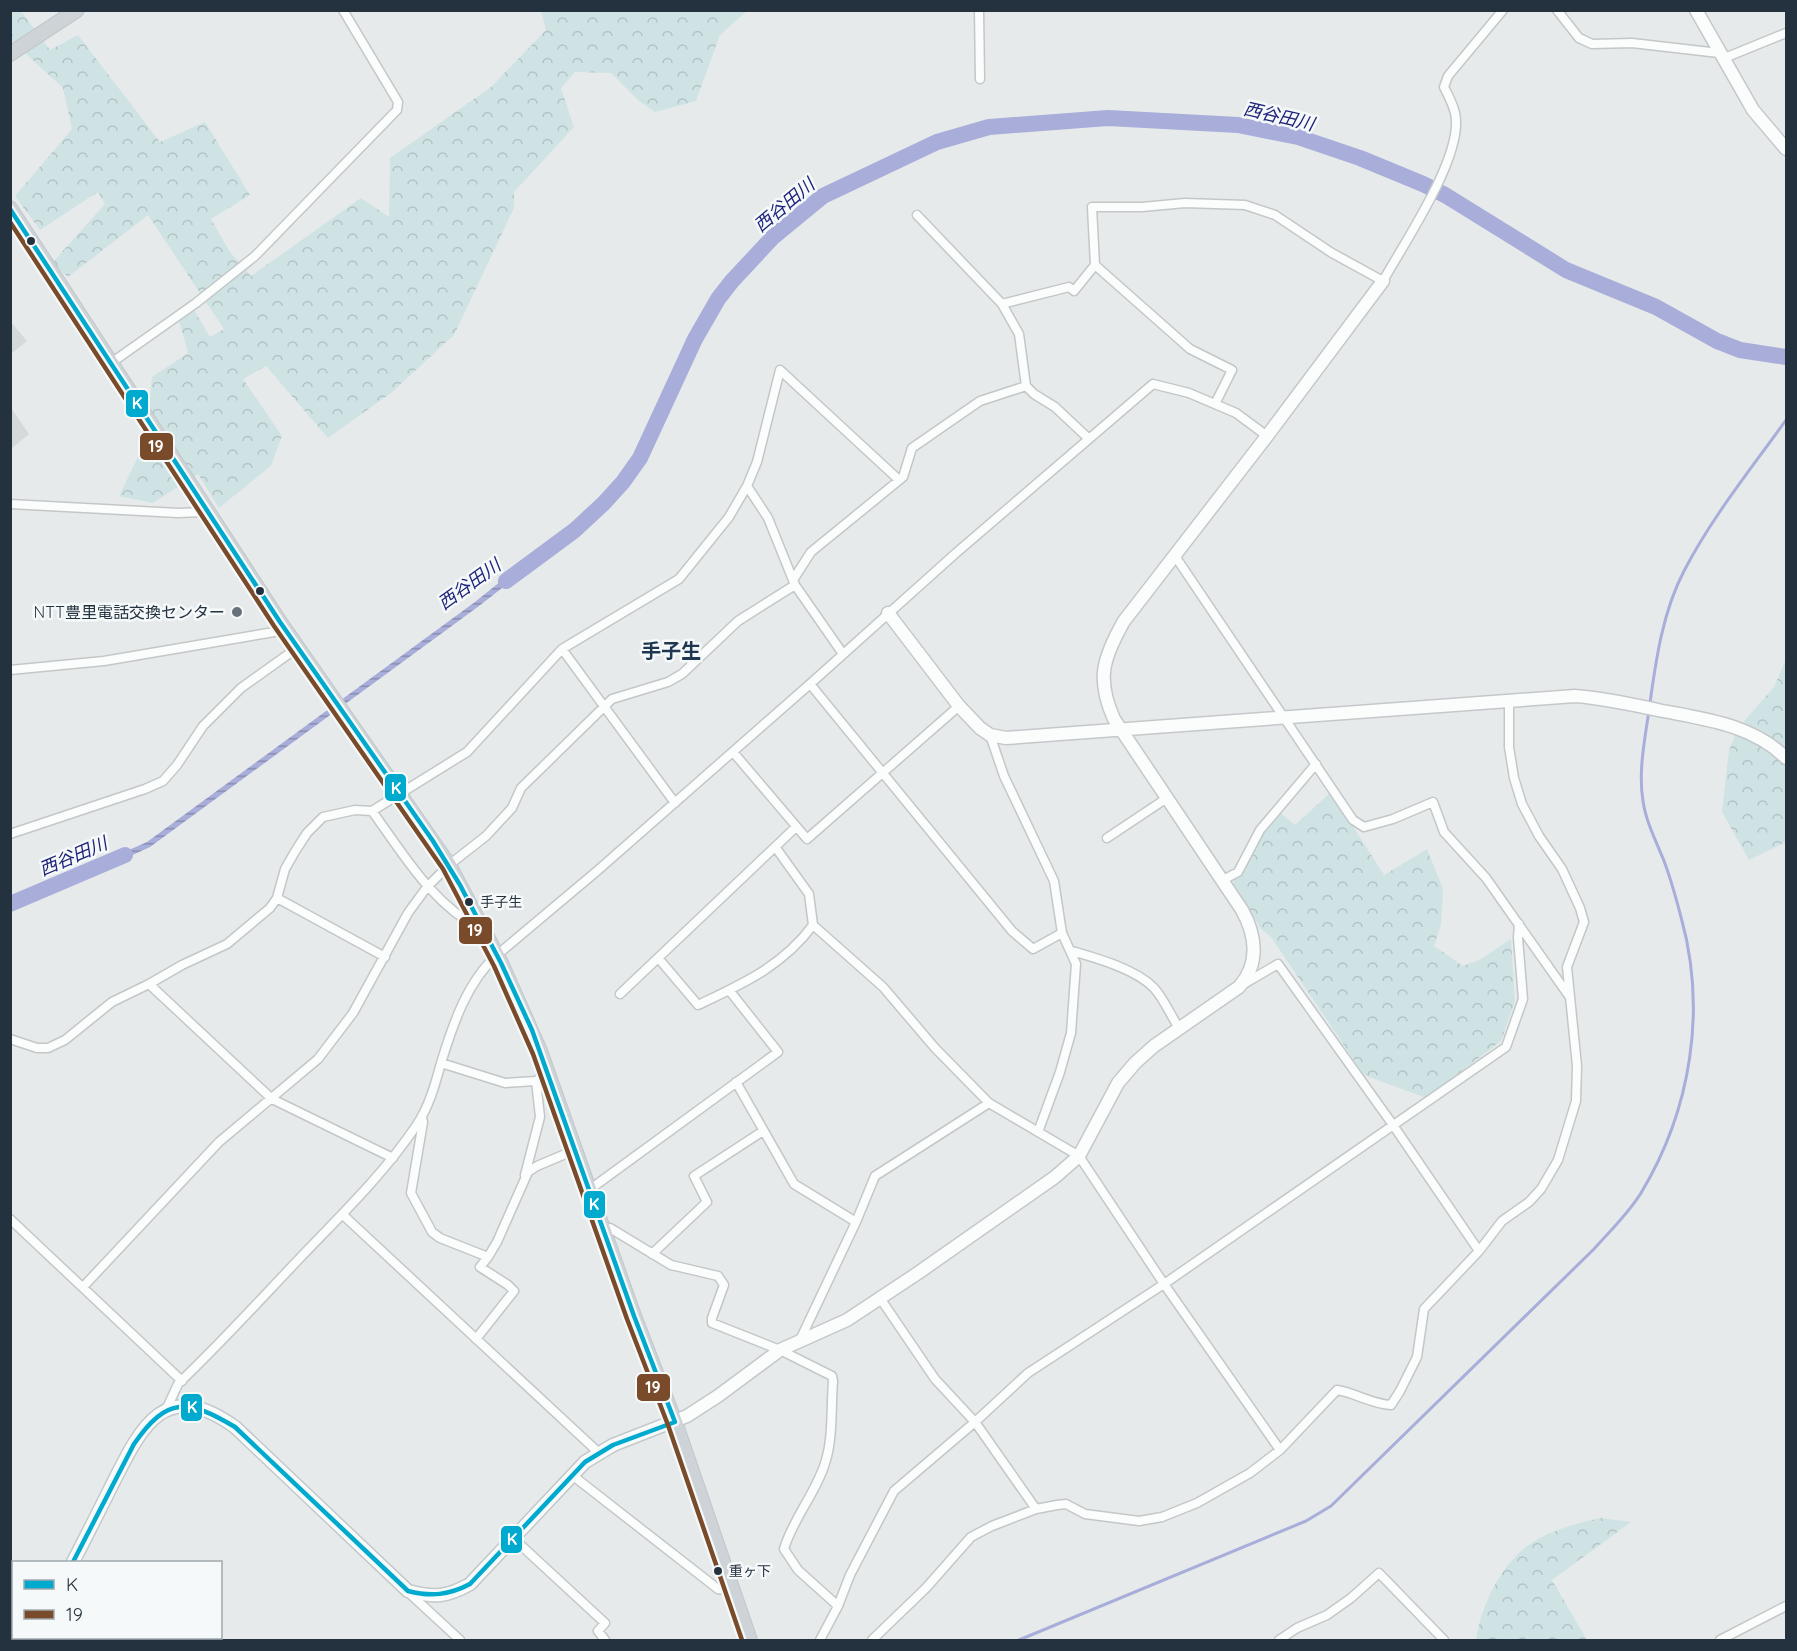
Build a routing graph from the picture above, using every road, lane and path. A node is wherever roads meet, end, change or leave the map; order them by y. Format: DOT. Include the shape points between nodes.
graph roads {
  1 [pos="77,10"];
  2 [pos="343,10"];
  3 [pos="979,10"];
  4 [pos="1503,10"];
  5 [pos="1557,10"];
  6 [pos="1696,10"];
  7 [pos="1786,33"];
  8 [pos="10,54"];
  9 [pos="1720,56"];
  10 [pos="980,79"];
  11 [pos="1786,149"];
  12 [pos="10,208"];
  13 [pos="918,215"];
  14 [pos="1095,265"];
  15 [pos="1383,280"];
  16 [pos="1002,304"];
  17 [pos="111,363"];
  18 [pos="1026,386"];
  19 [pos="1215,404"];
  20 [pos="1267,436"];
  21 [pos="1088,438"];
  22 [pos="899,480"];
  23 [pos="747,486"];
  24 [pos="10,504"];
  25 [pos="208,509"];
  26 [pos="1174,556"];
  27 [pos="794,582"];
  28 [pos="888,613"];
  29 [pos="284,628"];
  30 [pos="297,648"];
  31 [pos="562,649"];
  32 [pos="843,654"];
  33 [pos="10,670"];
  34 [pos="810,684"];
  35 [pos="1509,700"];
  36 [pos="604,706"];
  37 [pos="959,706"];
  38 [pos="1286,718"];
  39 [pos="1120,730"];
  40 [pos="990,735"];
  41 [pos="1783,752"];
  42 [pos="733,753"];
  43 [pos="1316,764"];
  44 [pos="882,774"];
  45 [pos="400,793"];
  46 [pos="1167,798"];
  47 [pos="675,803"];
  48 [pos="372,811"];
  49 [pos="796,827"];
  50 [pos="10,834"];
  51 [pos="1107,838"];
  52 [pos="776,848"];
  53 [pos="449,866"];
  54 [pos="1223,880"];
  55 [pos="427,887"];
  56 [pos="277,898"];
  57 [pos="1519,924"];
  58 [pos="813,925"];
  59 [pos="485,932"];
  60 [pos="1062,933"];
  61 [pos="1072,951"];
  62 [pos="497,955"];
  63 [pos="385,957"];
  64 [pos="659,959"];
  65 [pos="149,984"];
  66 [pos="1239,987"];
  67 [pos="729,990"];
  68 [pos="620,994"];
  69 [pos="1570,996"];
  70 [pos="1179,1028"];
  71 [pos="10,1039"];
  72 [pos="441,1063"];
  73 [pos="547,1072"];
  74 [pos="536,1082"];
  75 [pos="736,1082"];
  76 [pos="272,1099"];
  77 [pos="989,1103"];
  78 [pos="421,1117"];
  79 [pos="1393,1125"];
  80 [pos="764,1131"];
  81 [pos="1038,1132"];
  82 [pos="575,1150"];
  83 [pos="1079,1156"];
  84 [pos="393,1158"];
  85 [pos="524,1177"];
  86 [pos="589,1190"];
  87 [pos="342,1214"];
  88 [pos="10,1219"];
  89 [pos="856,1222"];
  90 [pos="604,1230"];
  91 [pos="1479,1251"];
  92 [pos="652,1254"];
  93 [pos="488,1257"];
  94 [pos="1164,1284"];
  95 [pos="83,1287"];
  96 [pos="880,1298"];
  97 [pos="476,1339"];
  98 [pos="800,1340"];
  99 [pos="780,1350"];
  100 [pos="182,1381"];
  101 [pos="166,1411"];
  102 [pos="675,1422"];
  103 [pos="975,1422"];
  104 [pos="1280,1450"];
  105 [pos="599,1453"];
  106 [pos="572,1475"];
  107 [pos="1036,1509"];
  108 [pos="513,1538"];
  109 [pos="74,1561"];
  110 [pos="408,1591"];
  111 [pos="733,1591"];
  112 [pos="838,1606"];
  113 [pos="1786,1606"];
  114 [pos="460,1641"];
  115 [pos="605,1641"];
  116 [pos="750,1641"];
  117 [pos="820,1641"];
  118 [pos="872,1641"];
  119 [pos="1280,1641"];
  120 [pos="1444,1641"];
  121 [pos="1720,1641"];
  1 -- 8 [label="main road"];
  2 -- 17 [label="street" via="398,102 397,110 255,255"];
  3 -- 10 [label="street"];
  4 -- 15 [label="street" via="1448,76 1444,87 1455,112 1453,145 1439,180"];
  5 -- 9 [label="street" via="1579,38 1592,44 1632,43"];
  6 -- 9 [label="street"];
  7 -- 9 [label="street"];
  9 -- 11 [label="street" via="1753,110"];
  12 -- 17 [label="main road"];
  13 -- 16 [label="street"];
  14 -- 15 [label="street" via="1092,207 1226,204 1245,205 1275,215 1332,253"];
  14 -- 16 [label="street" via="1074,291 1069,287"];
  14 -- 19 [label="street" via="1190,349 1232,370"];
  15 -- 20 [label="street"];
  16 -- 18 [label="street" via="1019,334"];
  17 -- 25 [label="main road"];
  18 -- 21 [label="street" via="1055,406"];
  18 -- 22 [label="street" via="980,401 924,439 912,448"];
  19 -- 20 [label="street" via="1236,413"];
  19 -- 21 [label="street" via="1153,384"];
  20 -- 26 [label="street"];
  21 -- 28 [label="street"];
  22 -- 23 [label="street" via="780,370 757,462"];
  22 -- 27 [label="street" via="811,552"];
  23 -- 27 [label="street" via="768,518"];
  23 -- 31 [label="street" via="729,517 679,579"];
  24 -- 25 [label="street" via="178,513"];
  25 -- 29 [label="main road"];
  26 -- 38 [label="street"];
  26 -- 39 [label="street" via="1124,621 1108,649 1102,673 1105,700"];
  27 -- 32 [label="street"];
  27 -- 36 [label="street" via="738,621 682,674 612,699"];
  28 -- 32 [label="street"];
  28 -- 37 [label="street"];
  29 -- 30 [label="main road"];
  29 -- 33 [label="street" via="104,661"];
  30 -- 45 [label="main road"];
  30 -- 50 [label="street" via="222,705 163,781"];
  31 -- 36 [label="street"];
  31 -- 45 [label="street" via="468,752"];
  32 -- 34 [label="street"];
  34 -- 42 [label="street"];
  34 -- 44 [label="street"];
  35 -- 38 [label="street"];
  35 -- 41 [label="street" via="1600,698 1731,725"];
  35 -- 69 [label="street" via="1509,747 1522,804 1562,869 1584,922 1567,967"];
  36 -- 47 [label="street"];
  36 -- 53 [label="street" via="521,788 512,808 486,836"];
  37 -- 40 [label="street"];
  37 -- 44 [label="street"];
  38 -- 39 [label="street"];
  38 -- 43 [label="street"];
  39 -- 40 [label="street" via="1006,738"];
  39 -- 46 [label="street"];
  40 -- 60 [label="street" via="1004,776 1054,881"];
  42 -- 47 [label="street"];
  42 -- 49 [label="street"];
  43 -- 54 [label="street" via="1260,830 1238,872"];
  43 -- 57 [label="street" via="1353,820 1364,827 1433,802 1444,832 1486,878"];
  44 -- 49 [label="street" via="807,839"];
  44 -- 60 [label="street" via="1018,937 1033,949"];
  45 -- 48 [label="street"];
  45 -- 53 [label="main road"];
  46 -- 51 [label="street"];
  46 -- 54 [label="street"];
  47 -- 62 [label="street"];
  48 -- 55 [label="street"];
  48 -- 56 [label="street" via="323,817 306,833 296,850"];
  49 -- 52 [label="street"];
  52 -- 58 [label="street" via="809,894"];
  52 -- 64 [label="street"];
  53 -- 55 [label="street"];
  53 -- 59 [label="main road"];
  54 -- 66 [label="street" via="1248,921 1255,944 1253,960"];
  55 -- 59 [label="street" via="448,908"];
  55 -- 63 [label="street"];
  56 -- 63 [label="street"];
  56 -- 65 [label="street" via="227,944"];
  57 -- 69 [label="street"];
  57 -- 79 [label="street" via="1524,999 1506,1047"];
  58 -- 67 [label="street" via="767,970"];
  58 -- 77 [label="street" via="883,987"];
  59 -- 62 [label="main road"];
  60 -- 61 [label="street"];
  61 -- 70 [label="street" via="1134,974 1154,988"];
  61 -- 81 [label="street" via="1076,964 1071,1033"];
  62 -- 72 [label="street" via="469,991"];
  62 -- 73 [label="main road"];
  63 -- 76 [label="street" via="334,1040"];
  64 -- 67 [label="street" via="698,1005"];
  64 -- 68 [label="street"];
  65 -- 71 [label="street" via="112,1002 65,1040 48,1048"];
  65 -- 76 [label="street"];
  66 -- 70 [label="street"];
  66 -- 79 [label="street" via="1278,964"];
  67 -- 75 [label="street" via="778,1052"];
  69 -- 91 [label="street" via="1576,1101 1559,1158 1529,1202 1502,1221"];
  70 -- 83 [label="street" via="1135,1063 1118,1083"];
  72 -- 74 [label="street" via="505,1083"];
  72 -- 78 [label="street"];
  73 -- 74 [label="street"];
  73 -- 82 [label="main road"];
  74 -- 85 [label="street" via="540,1117"];
  75 -- 80 [label="street"];
  75 -- 86 [label="street"];
  76 -- 84 [label="street"];
  76 -- 95 [label="street" via="219,1142"];
  77 -- 81 [label="street"];
  77 -- 89 [label="street" via="875,1176"];
  78 -- 84 [label="street"];
  78 -- 93 [label="street" via="411,1193 432,1232"];
  79 -- 91 [label="street"];
  79 -- 94 [label="street"];
  80 -- 89 [label="street" via="794,1184"];
  80 -- 92 [label="street" via="694,1176 707,1202"];
  81 -- 83 [label="street"];
  82 -- 85 [label="street" via="537,1166"];
  82 -- 86 [label="main road"];
  83 -- 94 [label="street"];
  83 -- 96 [label="street" via="1055,1177"];
  84 -- 87 [label="street"];
  85 -- 93 [label="street"];
  86 -- 90 [label="main road"];
  87 -- 97 [label="street"];
  87 -- 100 [label="street"];
  88 -- 95 [label="street"];
  89 -- 98 [label="street"];
  90 -- 92 [label="street" via="610,1228"];
  90 -- 102 [label="main road"];
  91 -- 104 [label="street" via="1424,1309 1417,1357 1391,1405 1337,1390"];
  92 -- 99 [label="street" via="671,1264 718,1276 724,1285 712,1323"];
  93 -- 97 [label="street" via="480,1267 514,1291"];
  94 -- 103 [label="street" via="1028,1373"];
  94 -- 104 [label="street"];
  95 -- 100 [label="street"];
  96 -- 98 [label="street" via="847,1320"];
  96 -- 103 [label="street" via="935,1379"];
  97 -- 105 [label="street"];
  98 -- 99 [label="street"];
  99 -- 102 [label="street" via="705,1406"];
  99 -- 112 [label="street" via="832,1376 826,1461 784,1549 798,1570"];
  100 -- 101 [label="street"];
  101 -- 109 [label="street" via="138,1435"];
  101 -- 110 [label="street" via="178,1406 204,1409 235,1427"];
  102 -- 105 [label="street"];
  102 -- 111 [label="main road"];
  103 -- 107 [label="street"];
  103 -- 112 [label="street" via="894,1491"];
  104 -- 107 [label="street" via="1220,1491 1162,1516 1139,1521 1113,1518 1085,1514 1066,1504"];
  105 -- 106 [label="street"];
  106 -- 108 [label="street"];
  106 -- 111 [label="street" via="718,1589"];
  107 -- 118 [label="street" via="971,1537"];
  108 -- 110 [label="street" via="470,1584 456,1592 426,1596"];
  108 -- 115 [label="street" via="605,1623 598,1631"];
  110 -- 114 [label="street"];
  111 -- 116 [label="main road"];
  112 -- 117 [label="street"];
  113 -- 121 [label="street"];
  119 -- 120 [label="street" via="1297,1628 1327,1615 1380,1573"];
}
